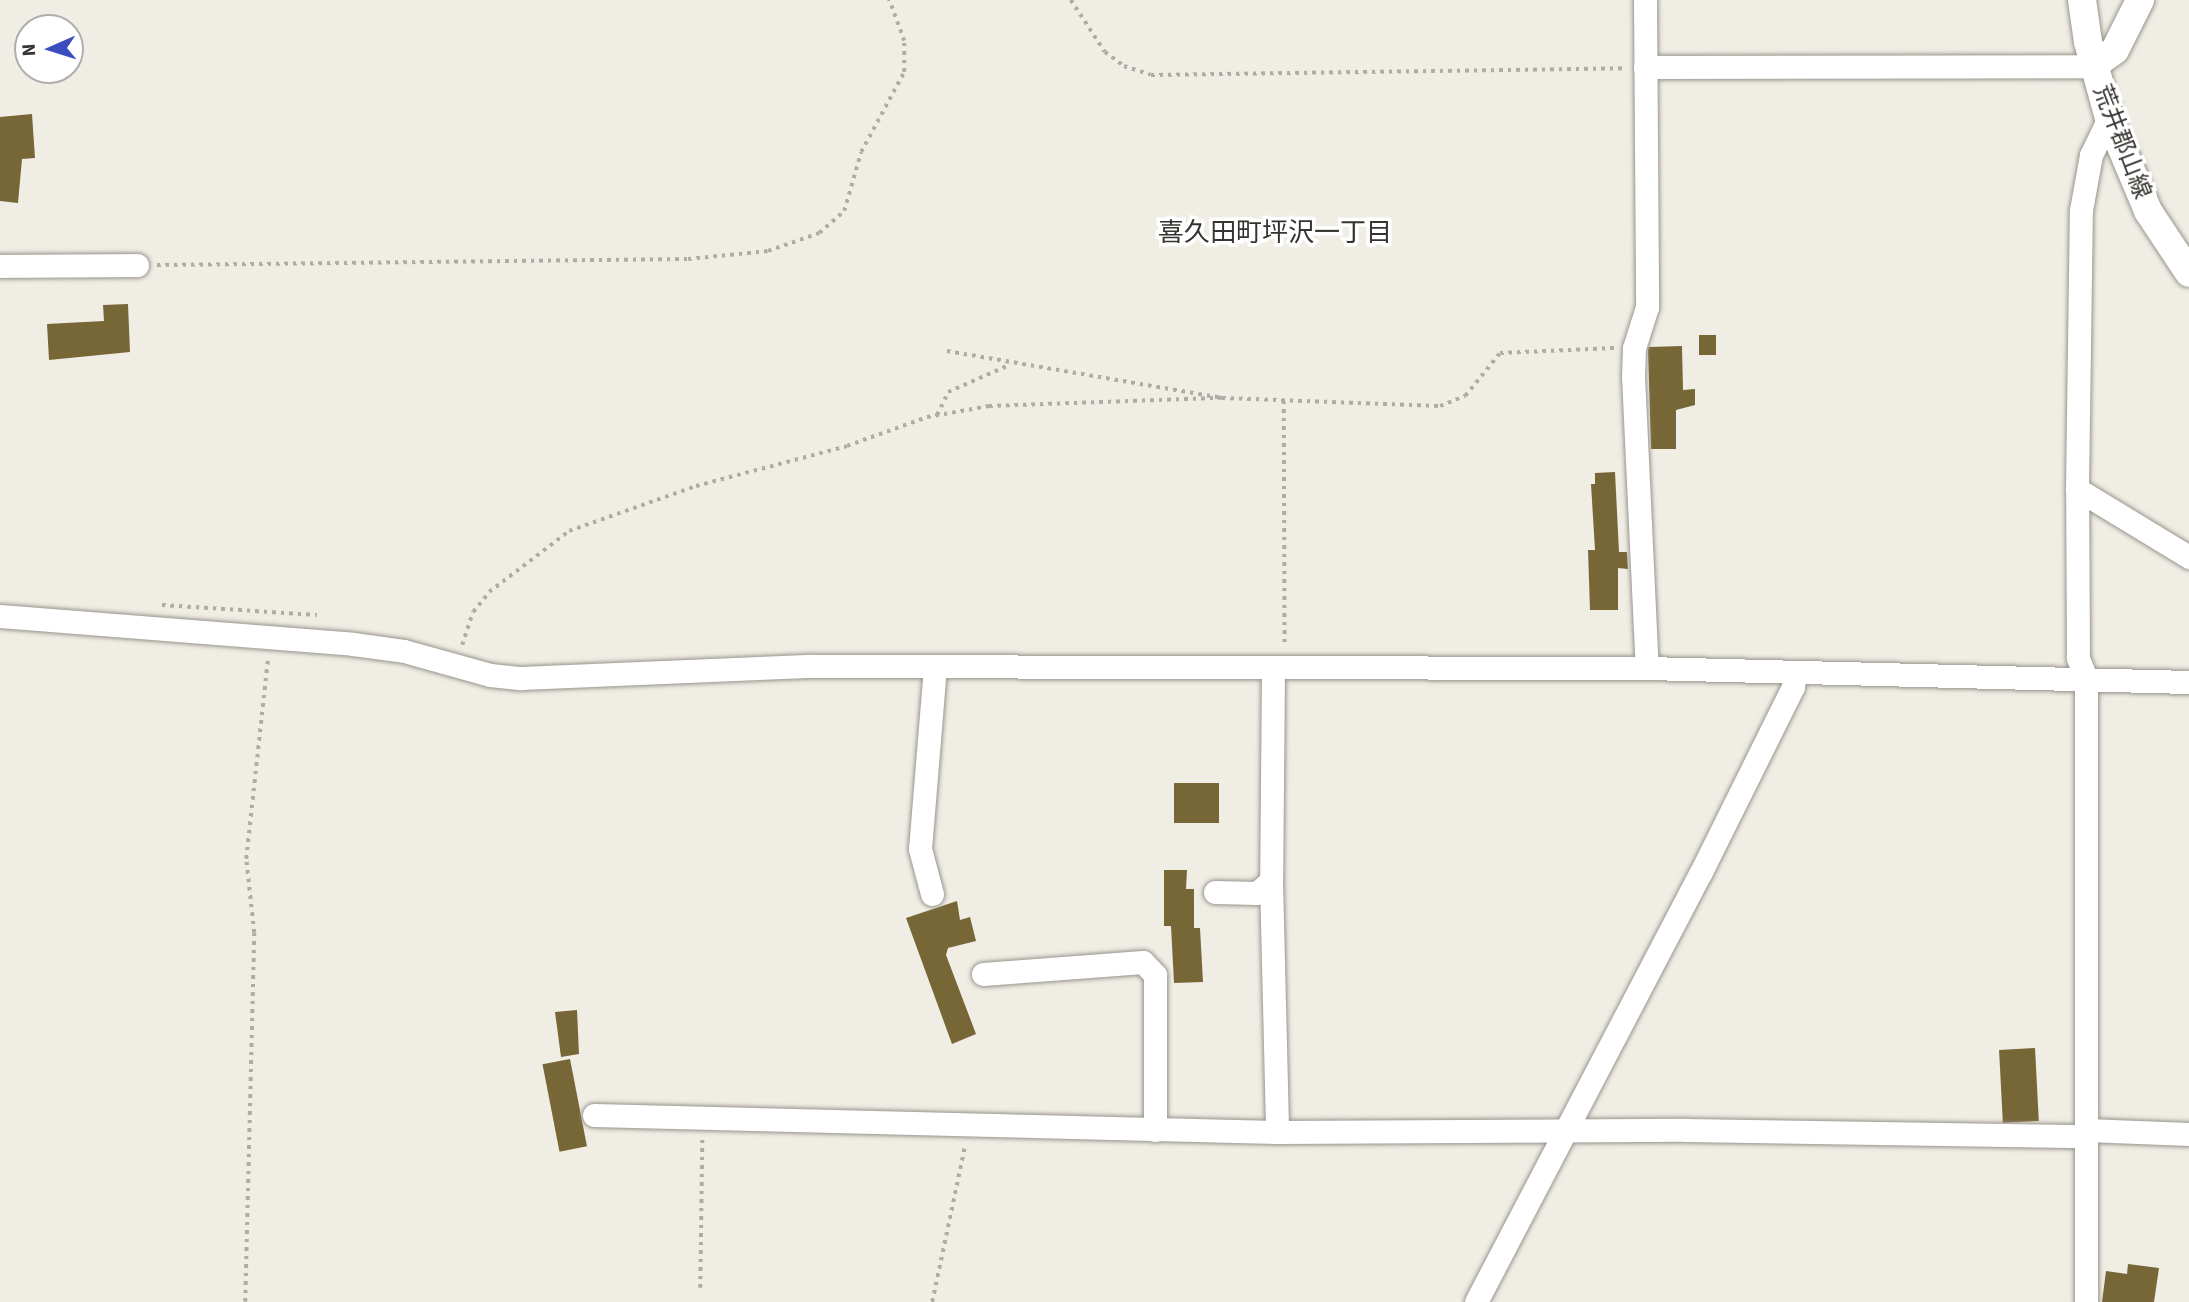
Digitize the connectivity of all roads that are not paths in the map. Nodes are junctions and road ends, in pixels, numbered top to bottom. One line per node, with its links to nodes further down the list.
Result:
1 (1644, 0): 5 (street)
2 (2082, 0): 4 (main road, 荒井郡山線)
3 (2140, 0): 4 (main road)
4 (2093, 66): 5 (street); 6 (main road, 荒井郡山線)
5 (1645, 67): 14 (street)
6 (2109, 118): 9 (main road, 荒井郡山線); 10 (street)
7 (137, 265): 8 (street)
8 (0, 266)
9 (2189, 273)
10 (2077, 489): 11 (street); 17 (street)
11 (2189, 557)
12 (0, 616): 13 (street)
13 (934, 667): 15 (street); 21 (street)
14 (1647, 668): 15 (street); 16 (street)
15 (1279, 669): 19 (street)
16 (1795, 671): 17 (street); 26 (street)
17 (2086, 678): 18 (street); 27 (street)
18 (2189, 682)
19 (1271, 881): 20 (street); 25 (street)
20 (1215, 891)
21 (932, 894)
22 (983, 974): 24 (street)
23 (594, 1115): 24 (street)
24 (1155, 1129): 25 (street)
25 (1277, 1132): 26 (street)
26 (1566, 1132): 27 (street); 29 (street)
27 (2086, 1133): 28 (street); 30 (street)
28 (2189, 1134)
29 (1476, 1302)
30 (2086, 1302)

